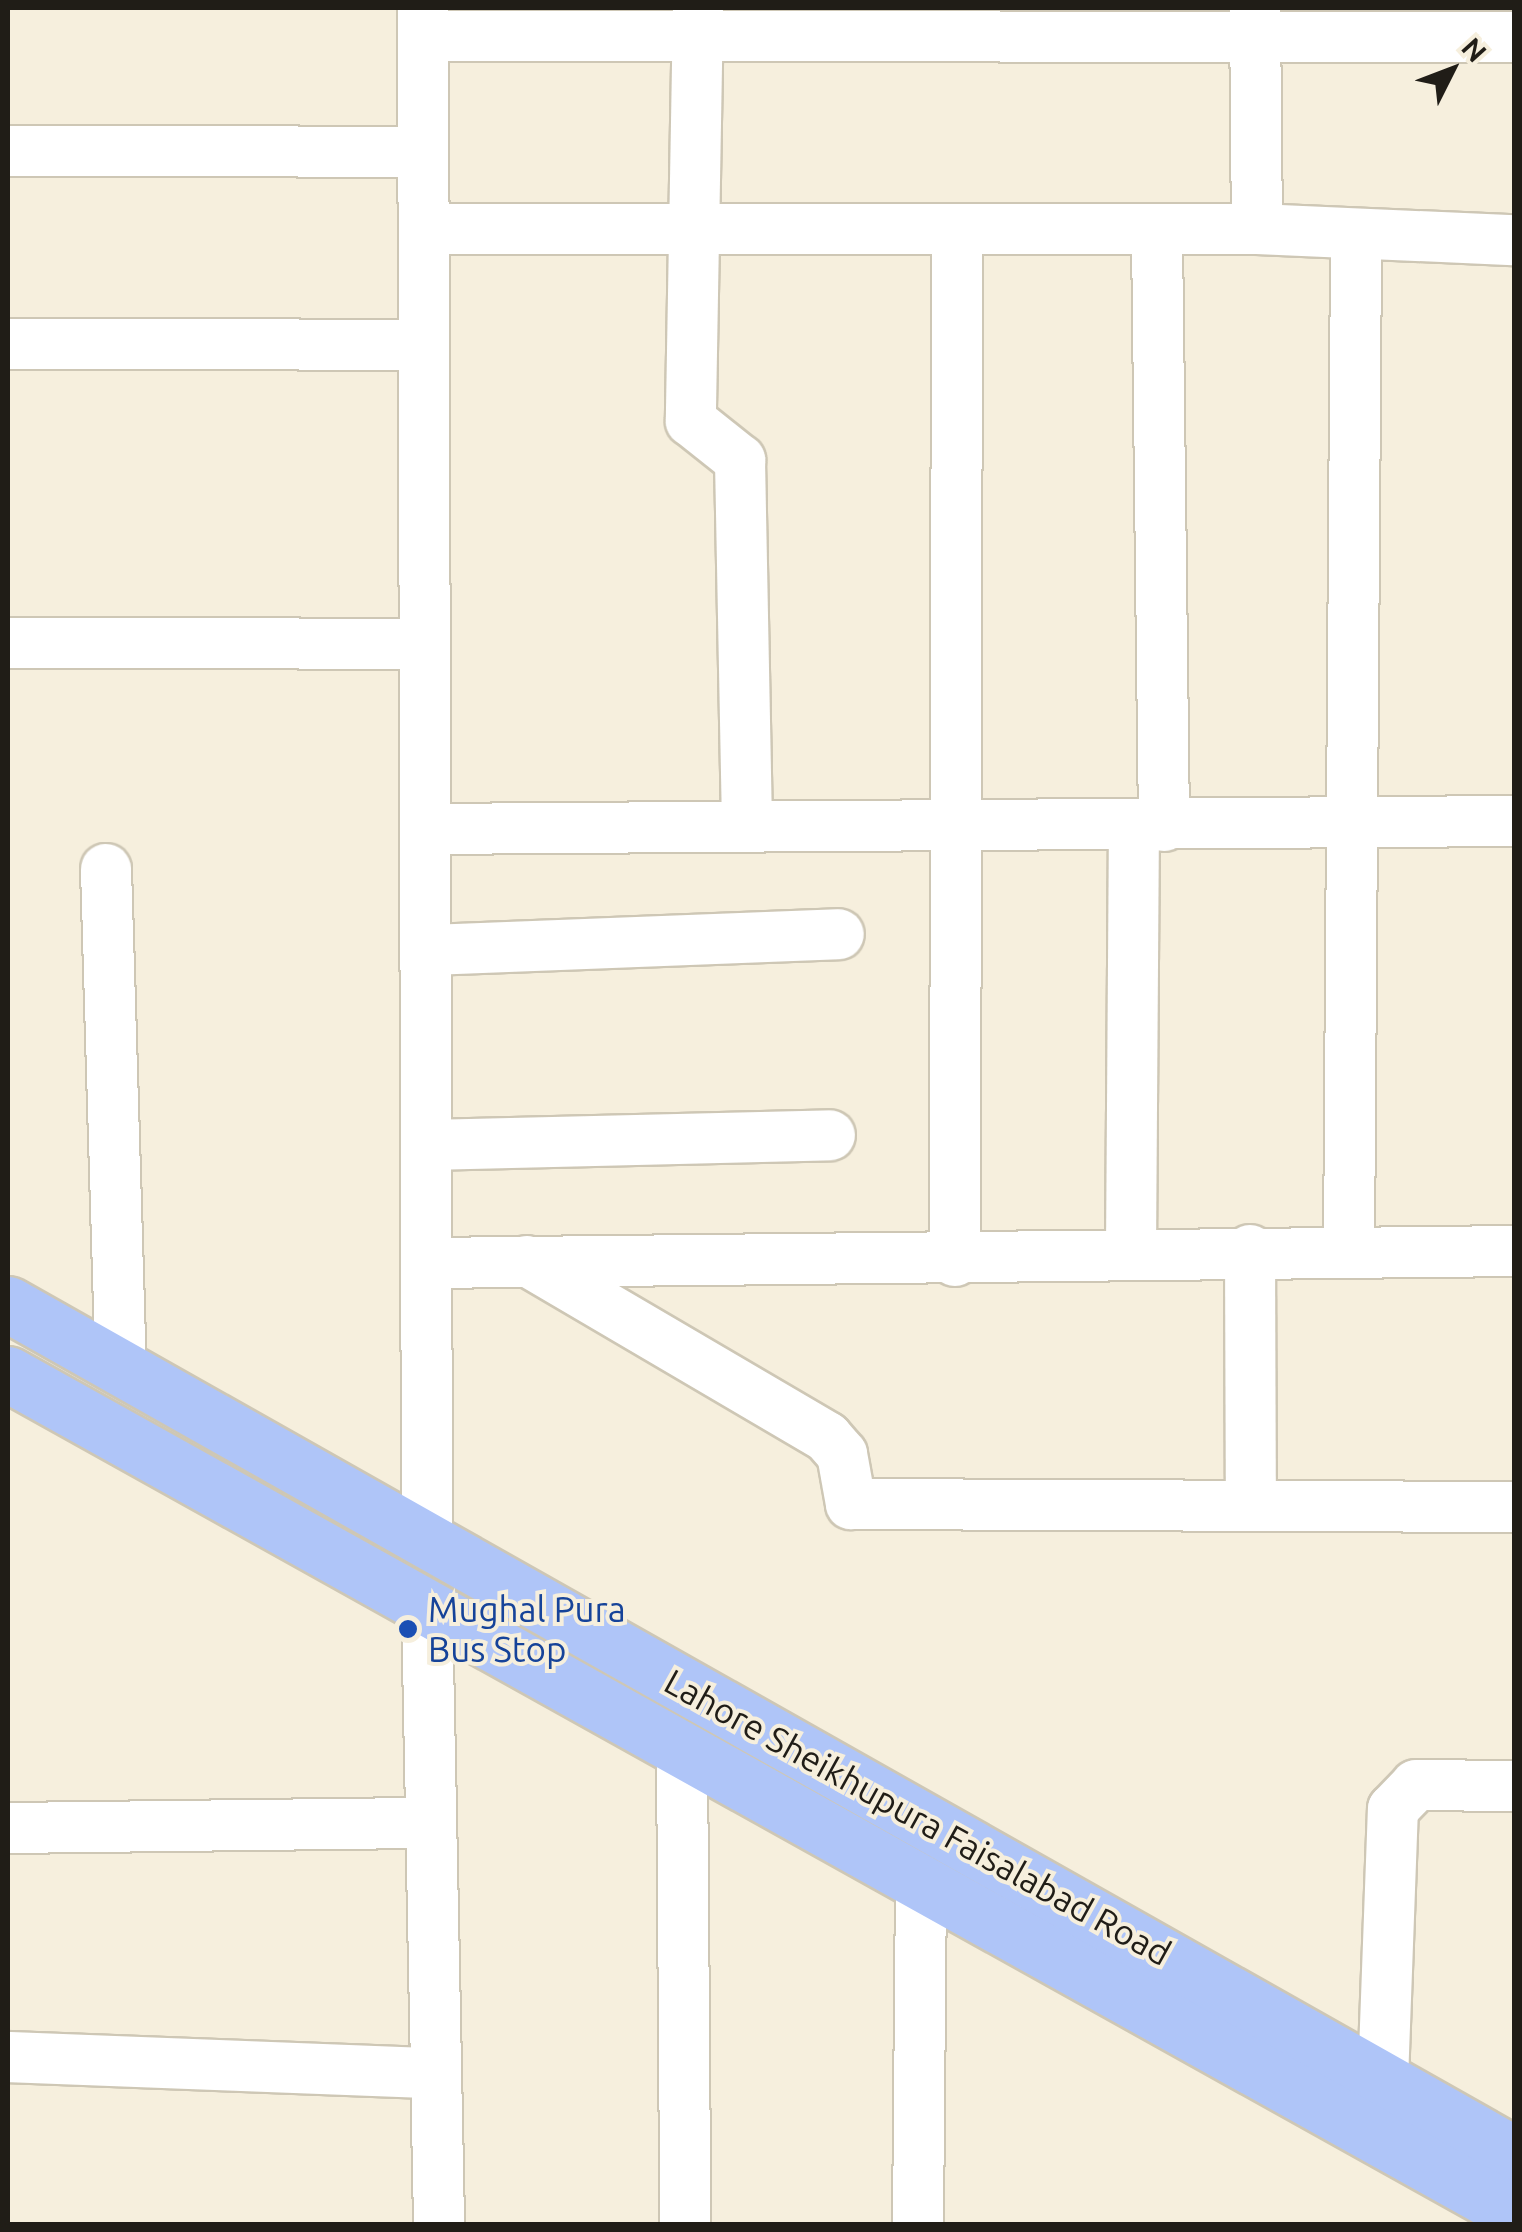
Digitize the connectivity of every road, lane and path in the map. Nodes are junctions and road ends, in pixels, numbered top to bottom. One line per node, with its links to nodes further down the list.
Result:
1 (423, 22): 2 (street); 8 (street)
2 (698, 22): 3 (street); 9 (street)
3 (1056, 22): 4 (street)
4 (1255, 22): 5 (street); 12 (street)
5 (1392, 22): 6 (street)
6 (1514, 37)
7 (8, 151): 8 (street)
8 (423, 152): 11 (street)
9 (694, 228): 10 (street); 11 (street); 22 (street)
10 (958, 228): 13 (street); 23 (street)
11 (424, 229): 17 (street)
12 (1257, 229): 13 (street); 14 (street)
13 (1157, 235): 24 (street)
14 (1356, 237): 15 (street); 21 (street)
15 (1514, 240)
16 (8, 344): 17 (street)
17 (424, 345): 19 (street)
18 (8, 643): 19 (street)
19 (425, 644): 25 (street)
20 (1514, 821): 21 (street)
21 (1355, 823): 24 (street); 33 (street)
22 (747, 824): 23 (street); 25 (street)
23 (955, 824): 24 (street); 36 (street)
24 (1149, 826): 31 (street)
25 (425, 830): 28 (street)
26 (106, 869): 39 (street)
27 (839, 934): 28 (street)
28 (429, 950): 30 (street)
29 (830, 1135): 30 (street)
30 (432, 1145): 37 (street)
31 (1131, 1250): 32 (street); 36 (street)
32 (1250, 1250): 33 (street); 41 (street)
33 (1348, 1250): 34 (street)
34 (1514, 1251)
35 (526, 1262): 36 (street); 37 (street); 41 (street)
36 (954, 1262)
37 (426, 1264): 43 (street)
38 (8, 1304): 39 (highway, Lahore Sheikhupura Faisalabad Road)
39 (121, 1367): 43 (highway, Lahore Sheikhupura Faisalabad Road)
40 (8, 1374): 44 (highway, Lahore Sheikhupura Faisalabad Road)
41 (1251, 1506): 42 (street)
42 (1514, 1507)
43 (427, 1539): 52 (highway, Lahore Sheikhupura Faisalabad Road)
44 (427, 1608): 45 (highway, Lahore Sheikhupura Faisalabad Road); 47 (street)
45 (682, 1750): 49 (highway, Lahore Sheikhupura Faisalabad Road); 56 (street)
46 (1514, 1786): 52 (street)
47 (431, 1823): 48 (street); 51 (street)
48 (8, 1828)
49 (921, 1884): 54 (highway, Lahore Sheikhupura Faisalabad Road); 57 (street)
50 (8, 2057): 51 (street)
51 (434, 2073): 55 (street)
52 (1383, 2080): 53 (highway, Lahore Sheikhupura Faisalabad Road)
53 (1514, 2154)
54 (1514, 2213)
55 (439, 2224)
56 (686, 2224)
57 (918, 2224)

